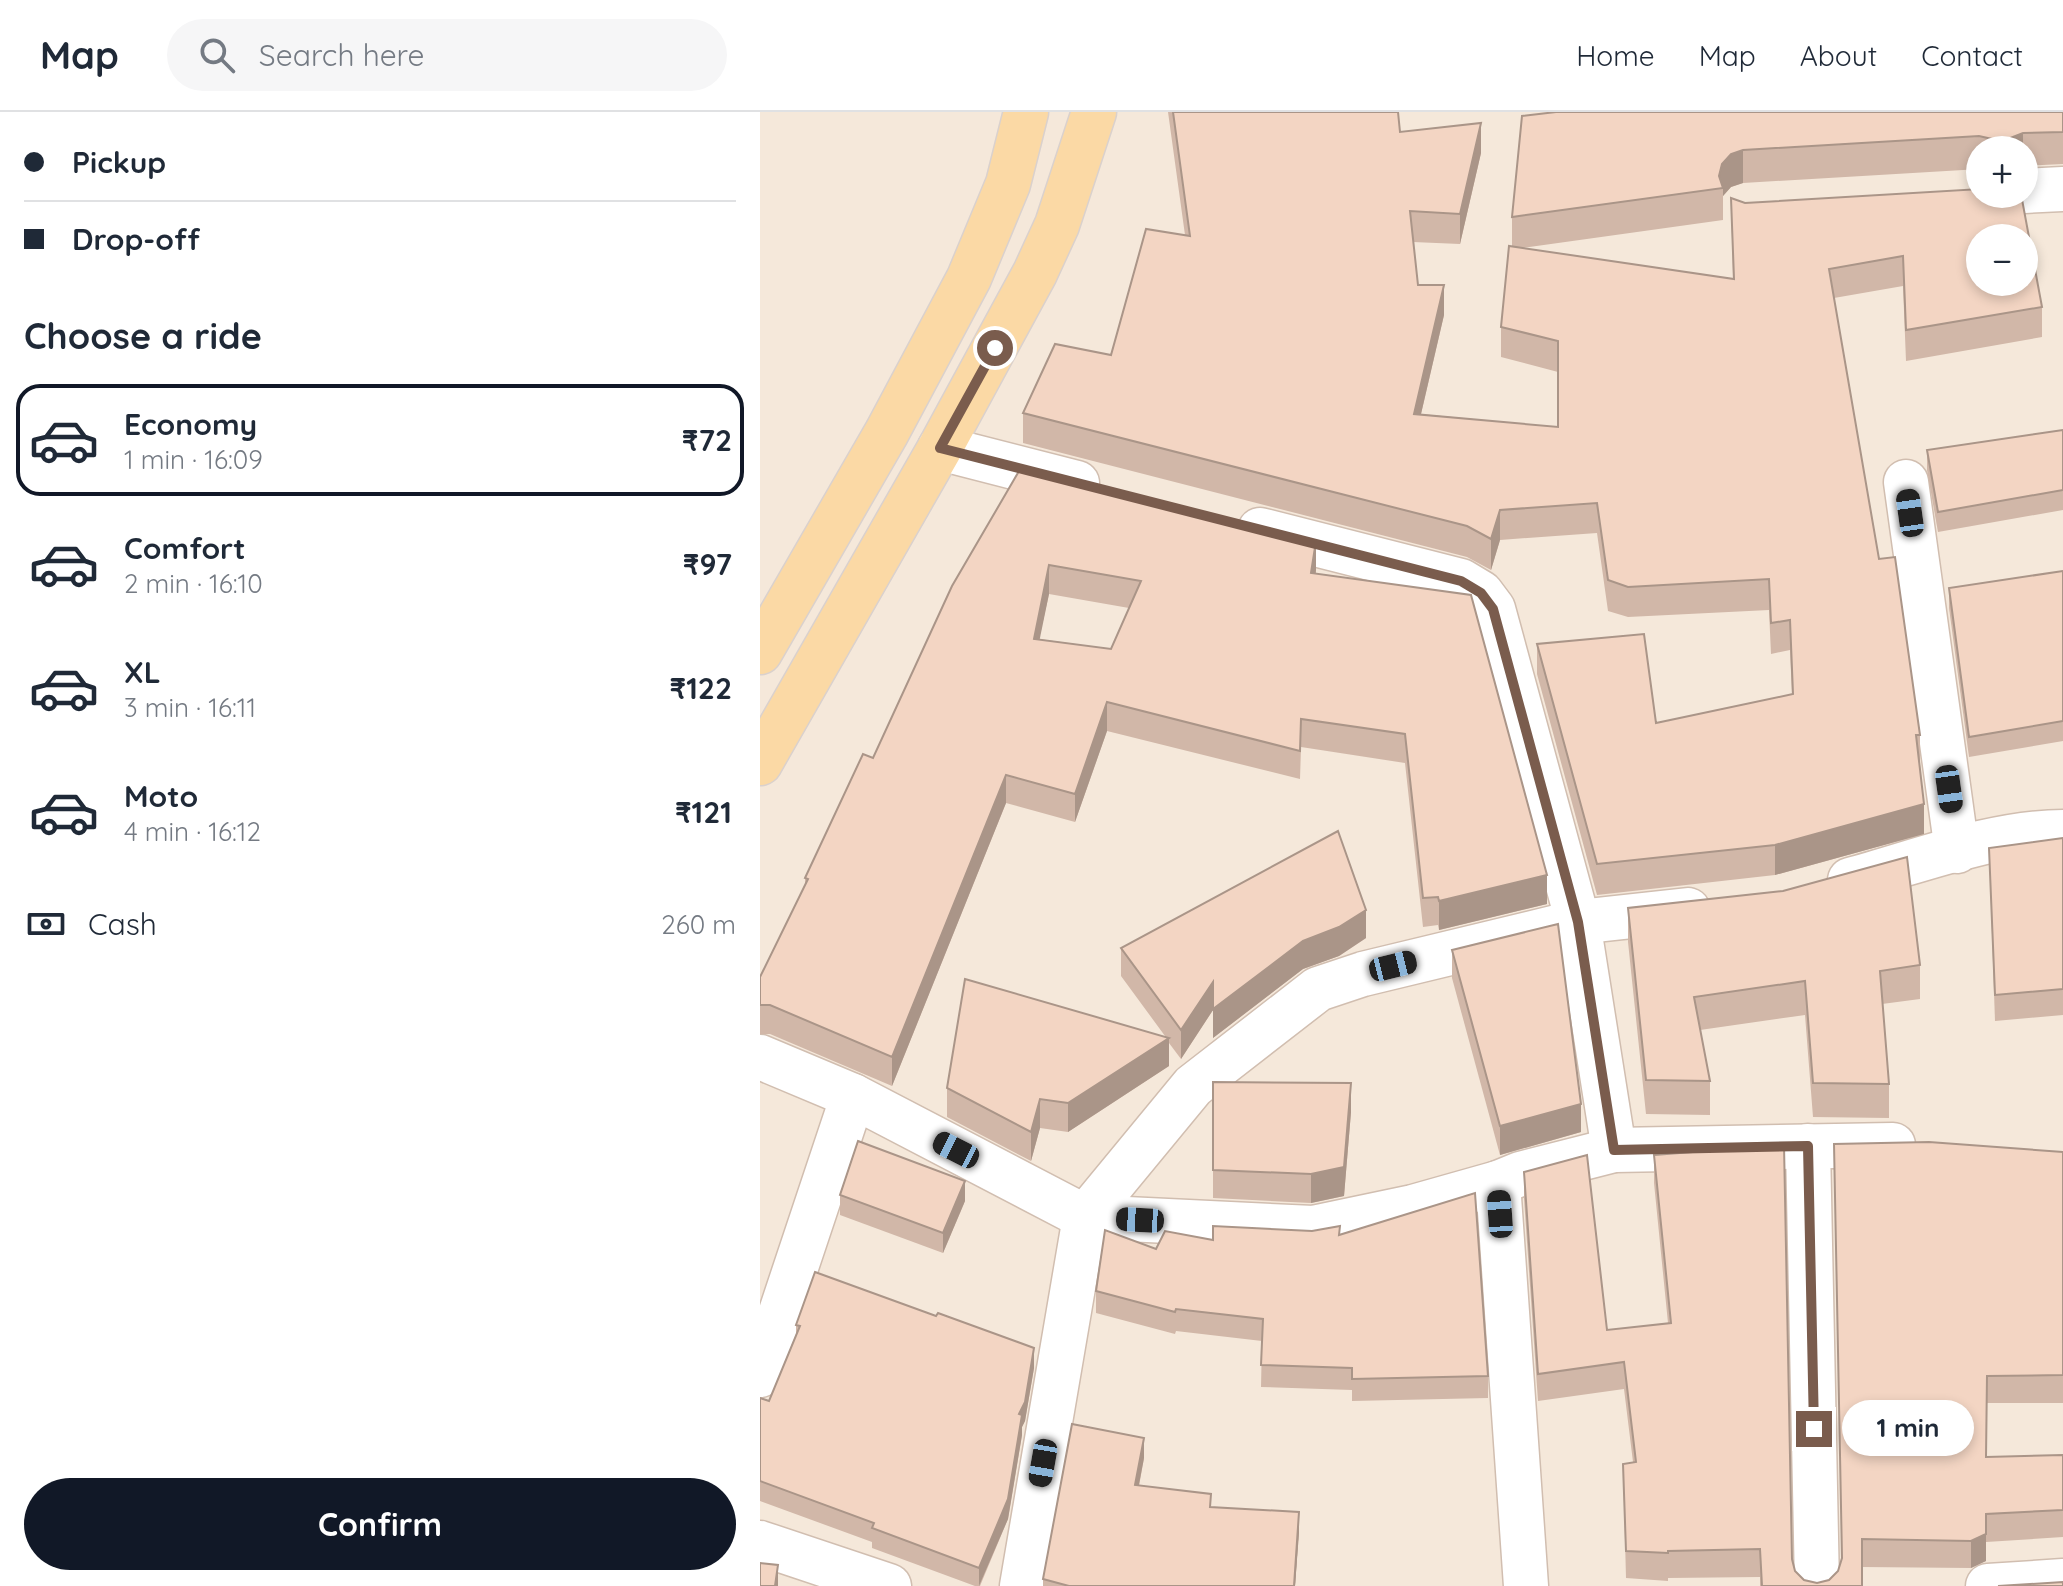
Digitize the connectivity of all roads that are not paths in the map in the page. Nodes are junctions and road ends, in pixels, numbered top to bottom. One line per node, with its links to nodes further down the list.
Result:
1 (1026, 112): 9 (main road)
2 (1100, 113): 5 (main road)
3 (2063, 189): 4 (street)
4 (2038, 190)
5 (940, 448): 7 (street); 10 (main road)
6 (1906, 482): 12 (street)
7 (1109, 491)
8 (1216, 518): 15 (street)
9 (760, 652)
10 (760, 763)
11 (2063, 832): 12 (street)
12 (1957, 851): 13 (street)
13 (1810, 892)
14 (1733, 905): 15 (street)
15 (1578, 922): 20 (street); 22 (street)
16 (760, 1057): 17 (street)
17 (853, 1096): 22 (street); 23 (street)
18 (1930, 1145): 19 (street)
19 (1808, 1146): 20 (street); 29 (street)
20 (1614, 1150): 21 (street)
21 (1498, 1183): 22 (street); 28 (street)
22 (1085, 1217): 27 (street)
23 (760, 1375)
24 (760, 1543): 26 (street)
25 (2063, 1581): 30 (street)
26 (889, 1586)
27 (1022, 1586)
28 (1526, 1586)
29 (1817, 1586)
30 (1988, 1586)

